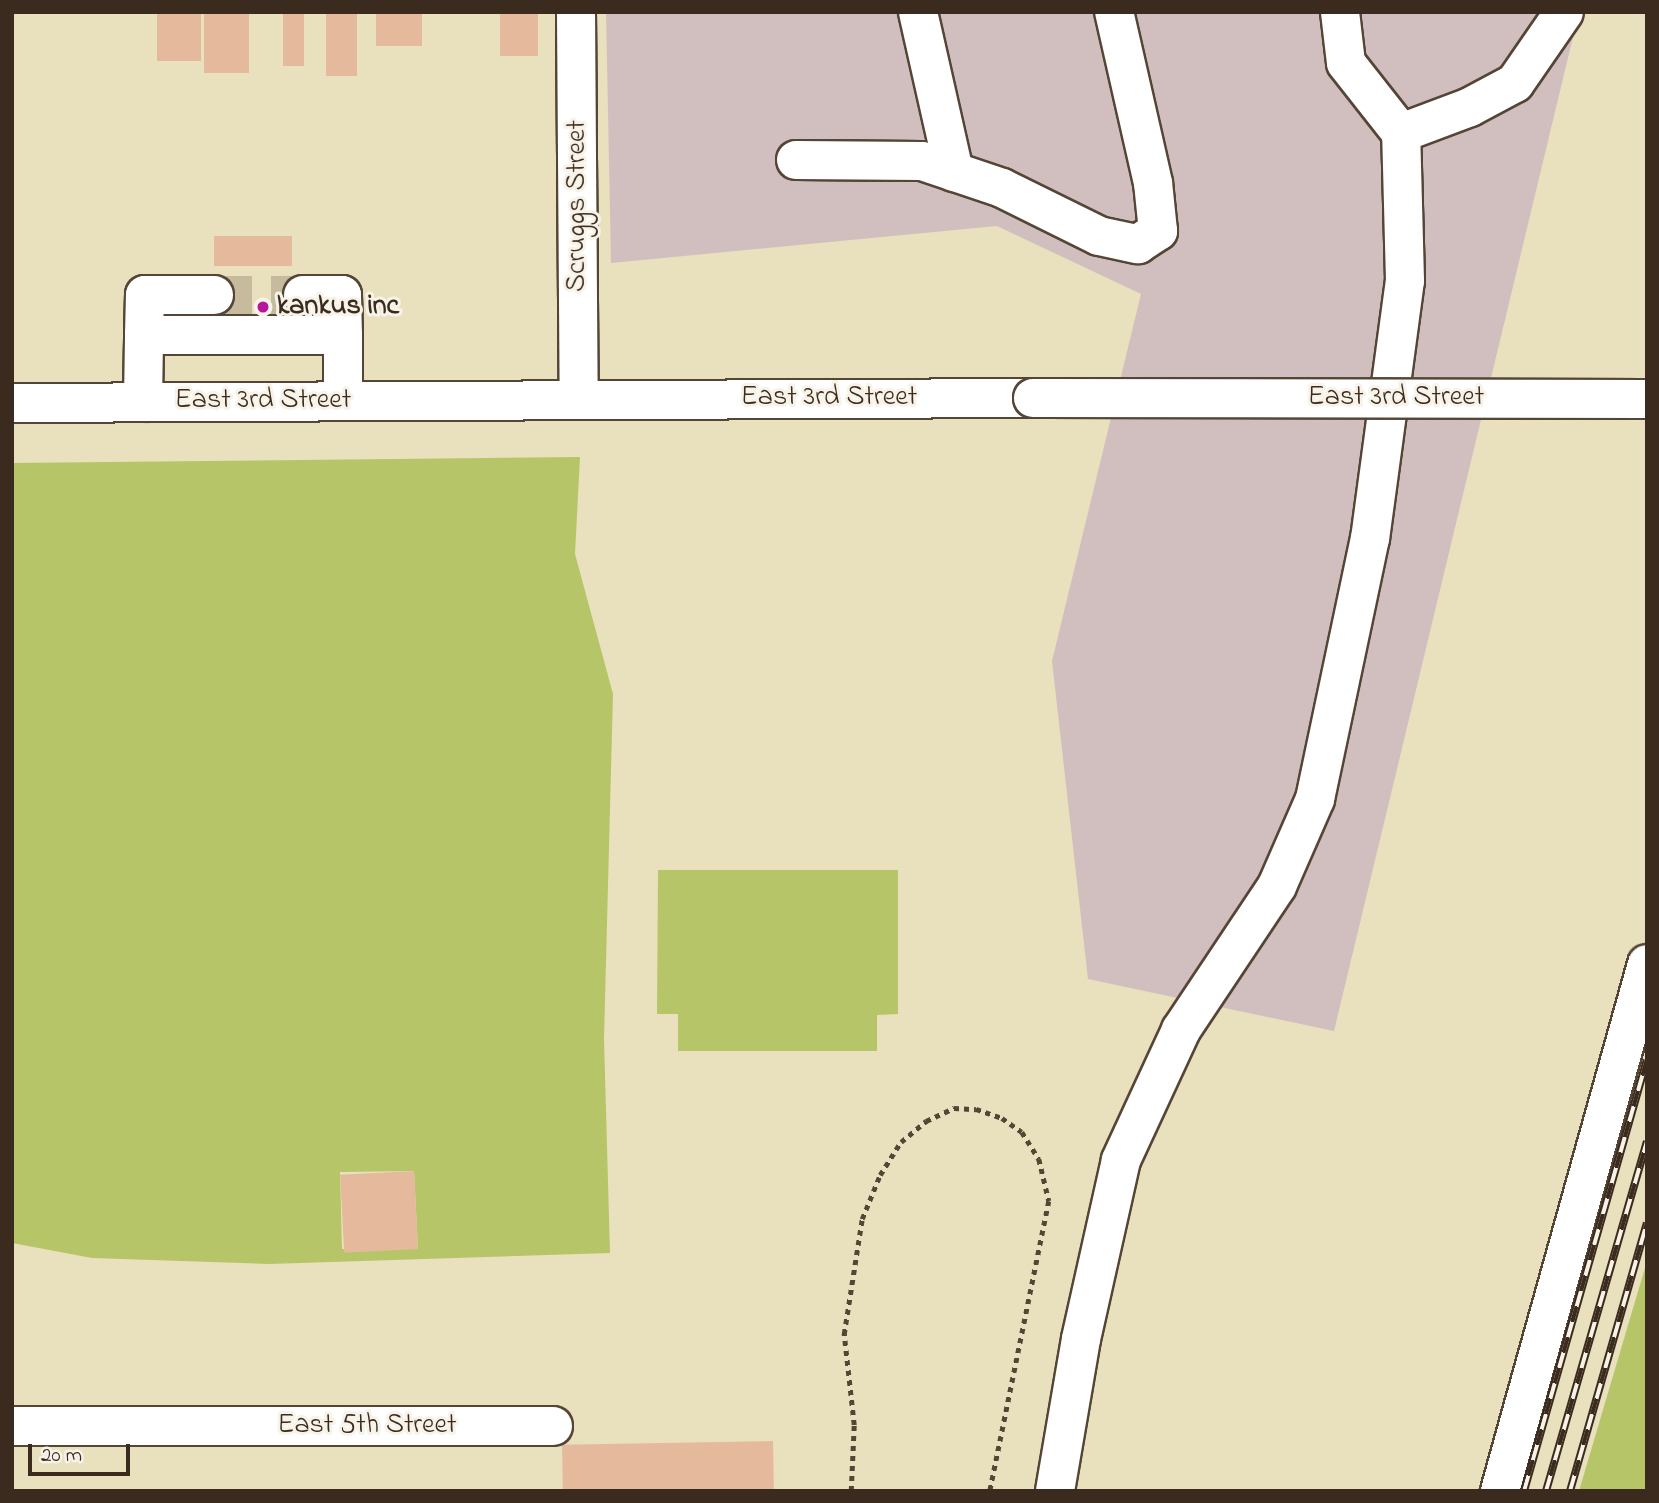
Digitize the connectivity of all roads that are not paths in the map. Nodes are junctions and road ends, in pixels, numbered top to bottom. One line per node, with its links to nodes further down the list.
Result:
1 (576, 12): 13 (main road, Scruggs Street)
2 (918, 12): 8 (main road)
3 (1114, 12): 8 (main road)
4 (1340, 12): 6 (main road)
5 (1564, 12): 6 (main road)
6 (1401, 133): 21 (main road)
7 (796, 160): 8 (main road)
8 (954, 172)
9 (214, 295): 11 (main road)
10 (303, 295): 12 (main road)
11 (144, 335): 12 (main road); 16 (main road)
12 (343, 335): 15 (main road)
13 (579, 399): 14 (main road, East 3rd Street, bridge); 15 (main road, East 3rd Street)
14 (1647, 399)
15 (342, 401): 16 (main road, East 3rd Street)
16 (143, 402): 17 (main road, East 3rd Street)
17 (12, 403)
18 (1647, 964): 22 (main road)
19 (12, 1426): 20 (main road, East 5th Street)
20 (553, 1426)
21 (1055, 1491)
22 (1500, 1491)

